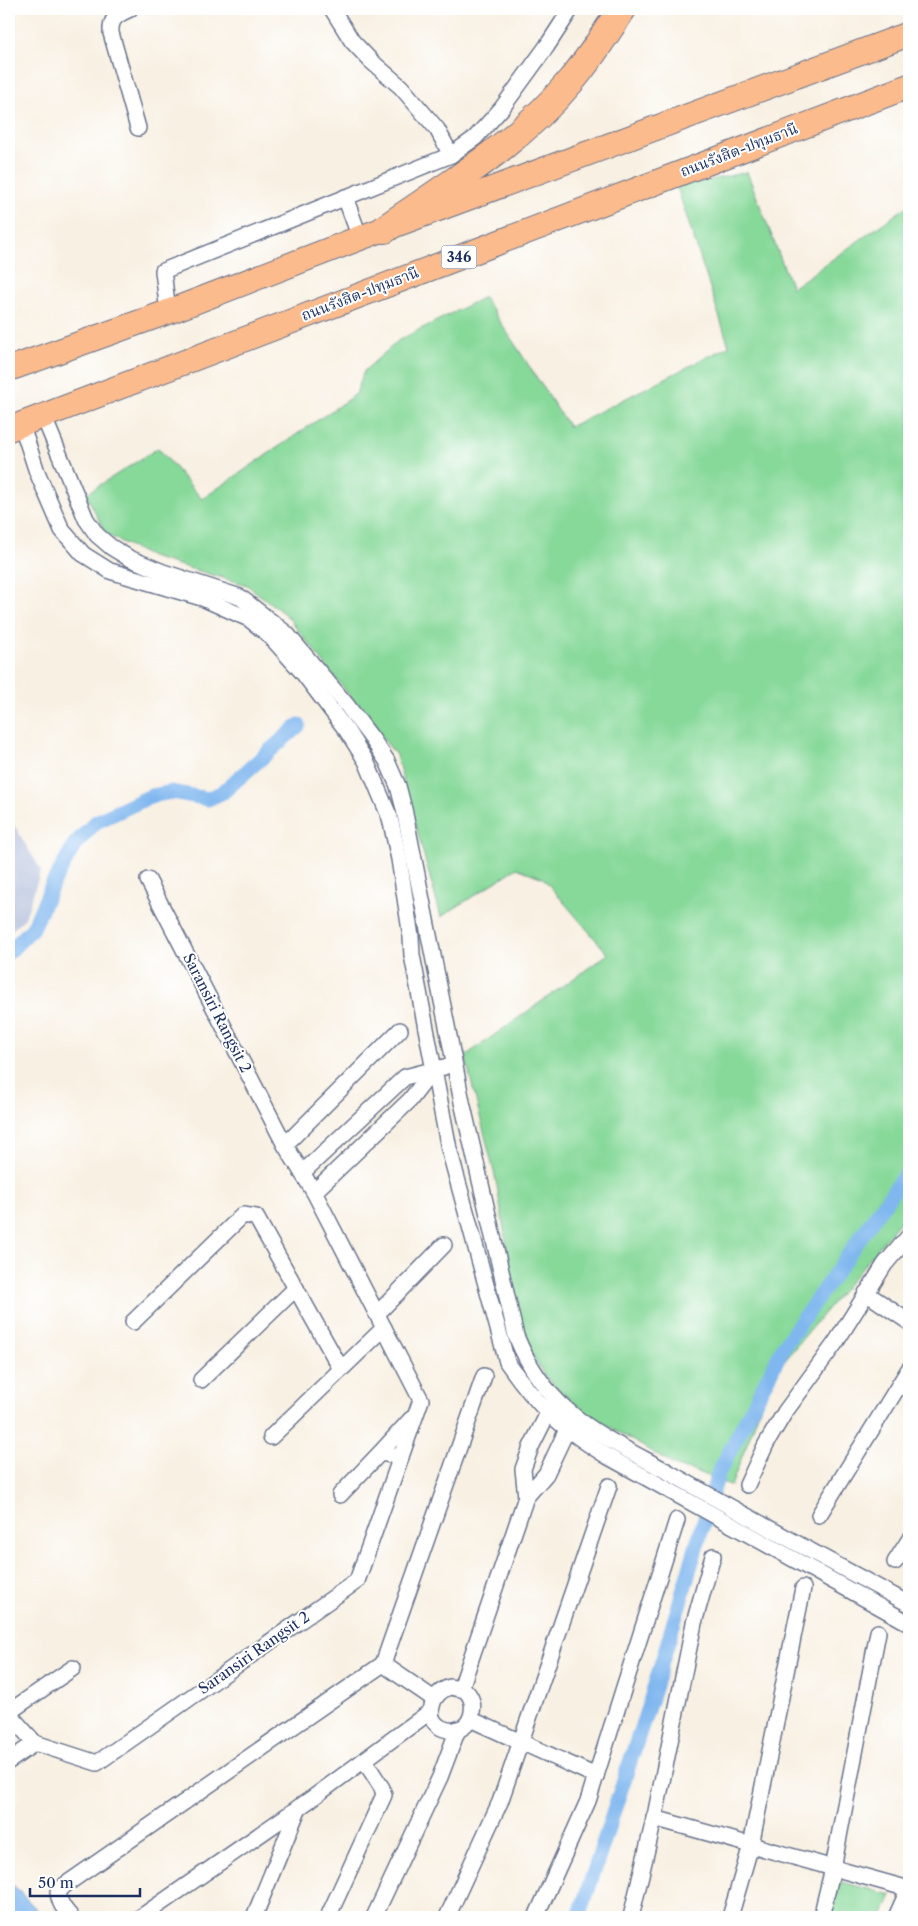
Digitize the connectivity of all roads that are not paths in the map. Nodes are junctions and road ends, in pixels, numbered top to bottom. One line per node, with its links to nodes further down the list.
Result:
1 (130, 9): 7 (street)
2 (332, 9): 8 (street)
3 (571, 9): 8 (street)
4 (622, 9): 10 (highway)
5 (909, 34): 10 (main road)
6 (909, 86): 14 (main road, ถนนรังสิต-ปทุมธานี / 346)
7 (138, 128)
8 (451, 156): 9 (street)
9 (345, 197): 11 (street); 12 (street)
10 (385, 229): 11 (main road)
11 (360, 238): 12 (main road)
12 (168, 312): 13 (main road)
13 (9, 369)
14 (47, 423): 15 (main road, ถนนรังสิต-ปทุมธานี / 346); 16 (street)
15 (19, 431): 17 (street)
16 (148, 566): 17 (street); 19 (street)
17 (142, 582): 20 (street)
18 (148, 880): 24 (street, Saransiri Rangsit 2)
19 (432, 944): 20 (street); 22 (street)
20 (412, 955): 23 (street)
21 (400, 1030): 24 (street)
22 (455, 1064): 23 (street); 26 (street)
23 (434, 1069): 25 (street); 27 (street); 28 (street)
24 (285, 1145): 25 (street, Saransiri Rangsit 2)
25 (302, 1173): 27 (street, Saransiri Rangsit 2)
26 (481, 1186): 28 (street); 40 (street)
27 (314, 1192): 33 (street, Saransiri Rangsit 2)
28 (461, 1192): 41 (street)
29 (909, 1236): 32 (street)
30 (444, 1245): 33 (street)
31 (296, 1288): 34 (street); 36 (street); 39 (street)
32 (866, 1293): 35 (street); 48 (street)
33 (380, 1321): 36 (street); 42 (street, Saransiri Rangsit 2)
34 (133, 1322)
35 (909, 1322)
36 (341, 1369): 45 (street)
37 (909, 1369): 53 (street)
38 (484, 1376): 62 (street)
39 (201, 1380)
40 (556, 1398): 41 (street); 43 (street)
41 (547, 1413): 44 (street); 51 (street)
42 (416, 1415): 46 (street); 47 (street, Saransiri Rangsit 2)
43 (574, 1415): 44 (street); 52 (street)
44 (567, 1430): 51 (street); 52 (street)
45 (271, 1437)
46 (380, 1453): 47 (street); 50 (street)
47 (401, 1457): 69 (street, Saransiri Rangsit 2)
48 (747, 1485)
49 (609, 1486): 70 (street)
50 (340, 1495)
51 (526, 1497): 64 (street)
52 (726, 1514): 59 (street); 60 (street)
53 (819, 1515)
54 (677, 1520): 73 (street)
55 (909, 1540): 57 (street)
56 (712, 1556): 75 (street)
57 (895, 1562)
58 (803, 1588): 76 (street)
59 (909, 1604)
60 (909, 1623)
61 (878, 1632): 77 (street)
62 (383, 1664): 65 (street); 79 (street)
63 (73, 1668): 66 (street, Saransiri Rangsit 2)
64 (462, 1688): 65 (street); 67 (street)
65 (433, 1705): 68 (street); 71 (street)
66 (9, 1713): 69 (street, Saransiri Rangsit 2)
67 (470, 1719): 68 (street); 70 (street)
68 (458, 1729): 83 (street)
69 (35, 1743): 72 (street)
70 (521, 1743): 73 (street); 84 (street)
71 (364, 1760): 74 (street); 82 (street)
72 (9, 1762)
73 (596, 1776): 85 (street)
74 (299, 1807): 80 (street); 81 (street)
75 (654, 1818): 76 (street); 86 (street)
76 (751, 1845): 77 (street); 87 (street)
77 (833, 1868): 78 (street); 88 (street)
78 (909, 1889): 89 (street)
79 (71, 1917)
80 (141, 1917)
81 (254, 1917)
82 (328, 1917)
83 (374, 1917)
84 (447, 1917)
85 (536, 1917)
86 (630, 1917)
87 (730, 1917)
88 (821, 1917)
89 (896, 1917)

